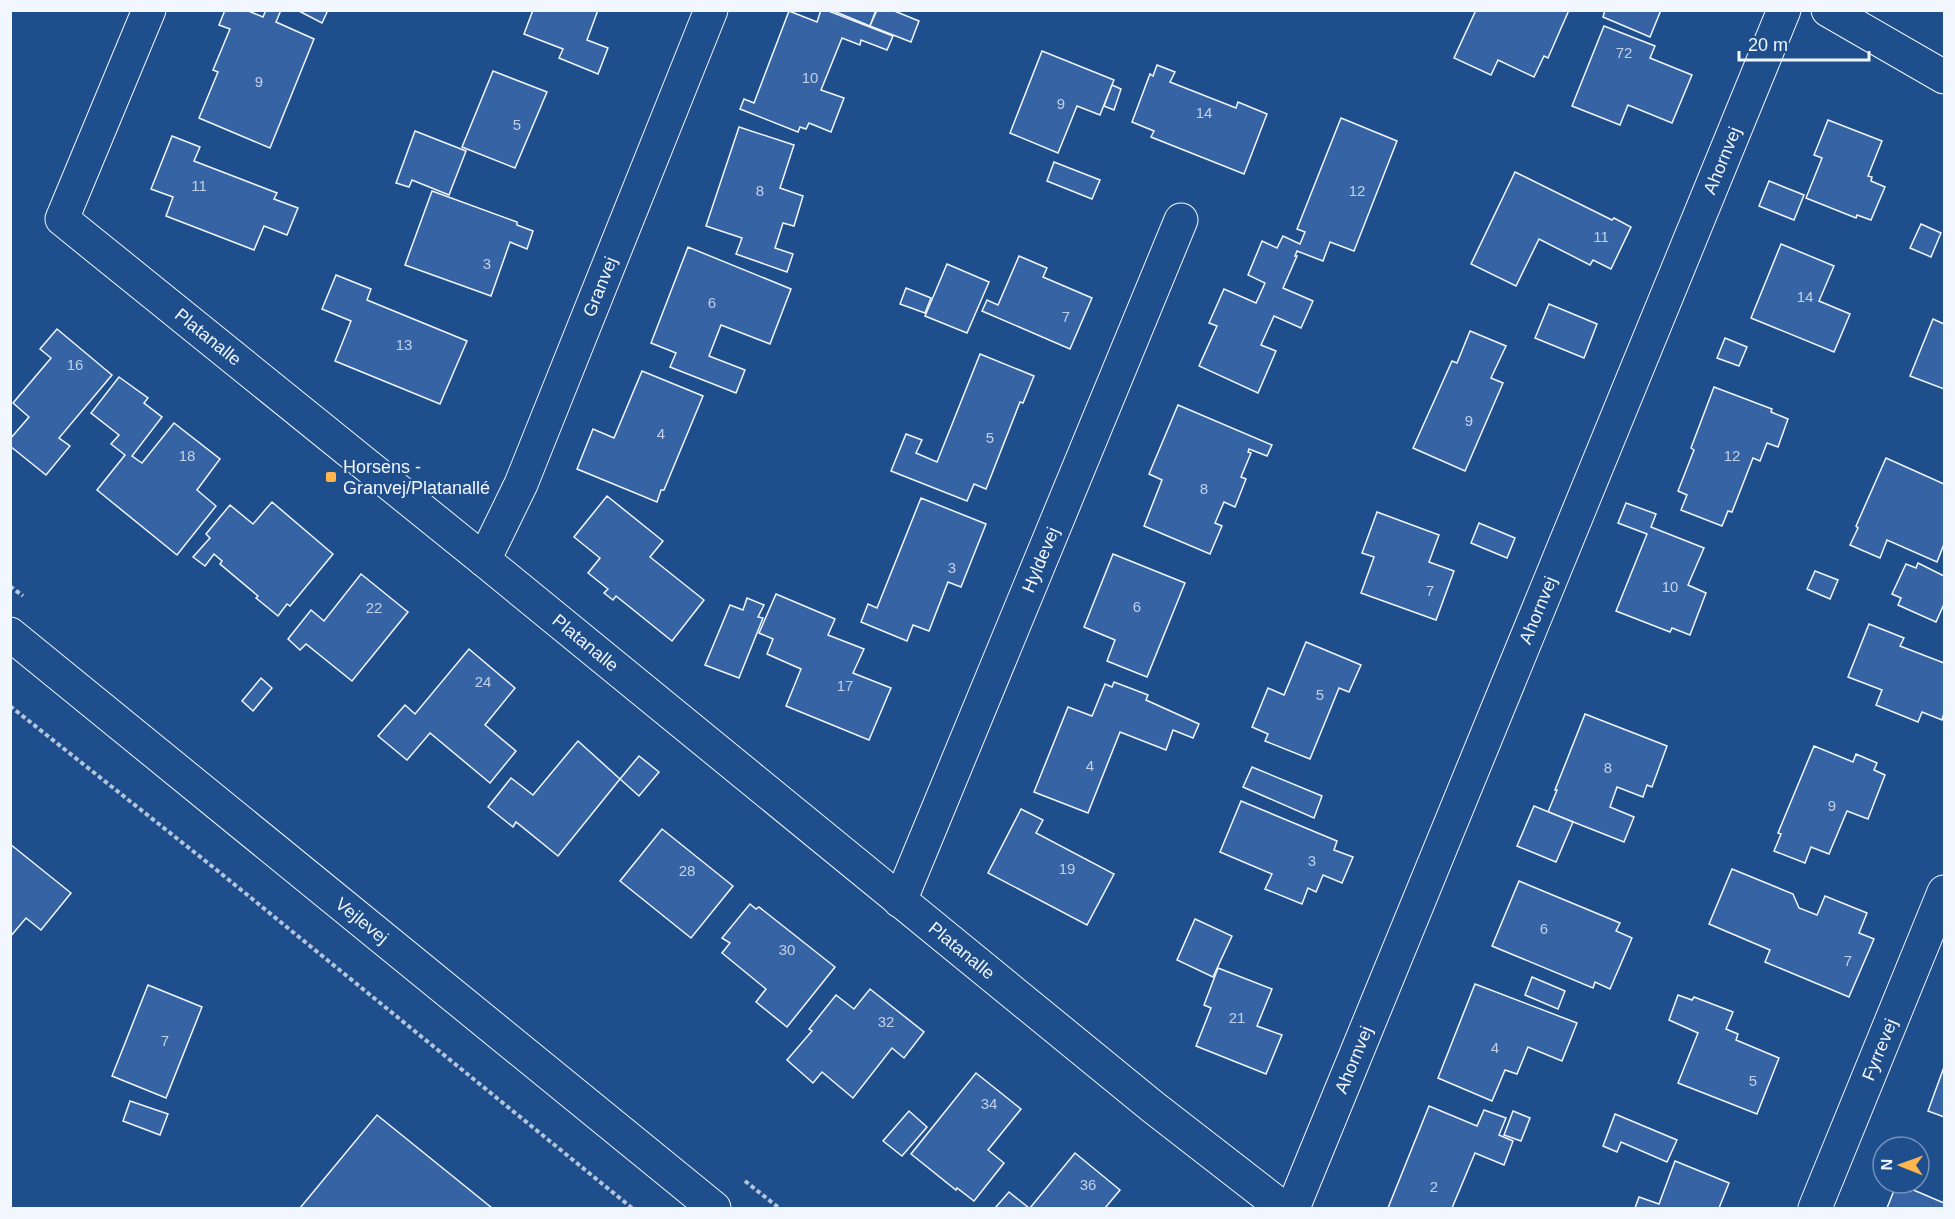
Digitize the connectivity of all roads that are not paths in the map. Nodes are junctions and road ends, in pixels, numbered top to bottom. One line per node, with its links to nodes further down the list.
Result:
1 (148, 10): 7 (street, Platanalle)
2 (711, 10): 7 (street, Granvej)
3 (1784, 10): 13 (street, Ahornvej)
4 (1828, 10): 5 (street)
5 (1944, 76)
6 (1181, 220): 10 (street, Hyldevej)
7 (484, 560): 10 (street, Platanalle)
8 (10, 634): 11 (street, Vejlevej)
9 (1944, 892): 14 (street, Fyrrevej)
10 (900, 901): 12 (street, Platanalle)
11 (714, 1209)
12 (1283, 1209)
13 (1293, 1209)
14 (1815, 1209)

